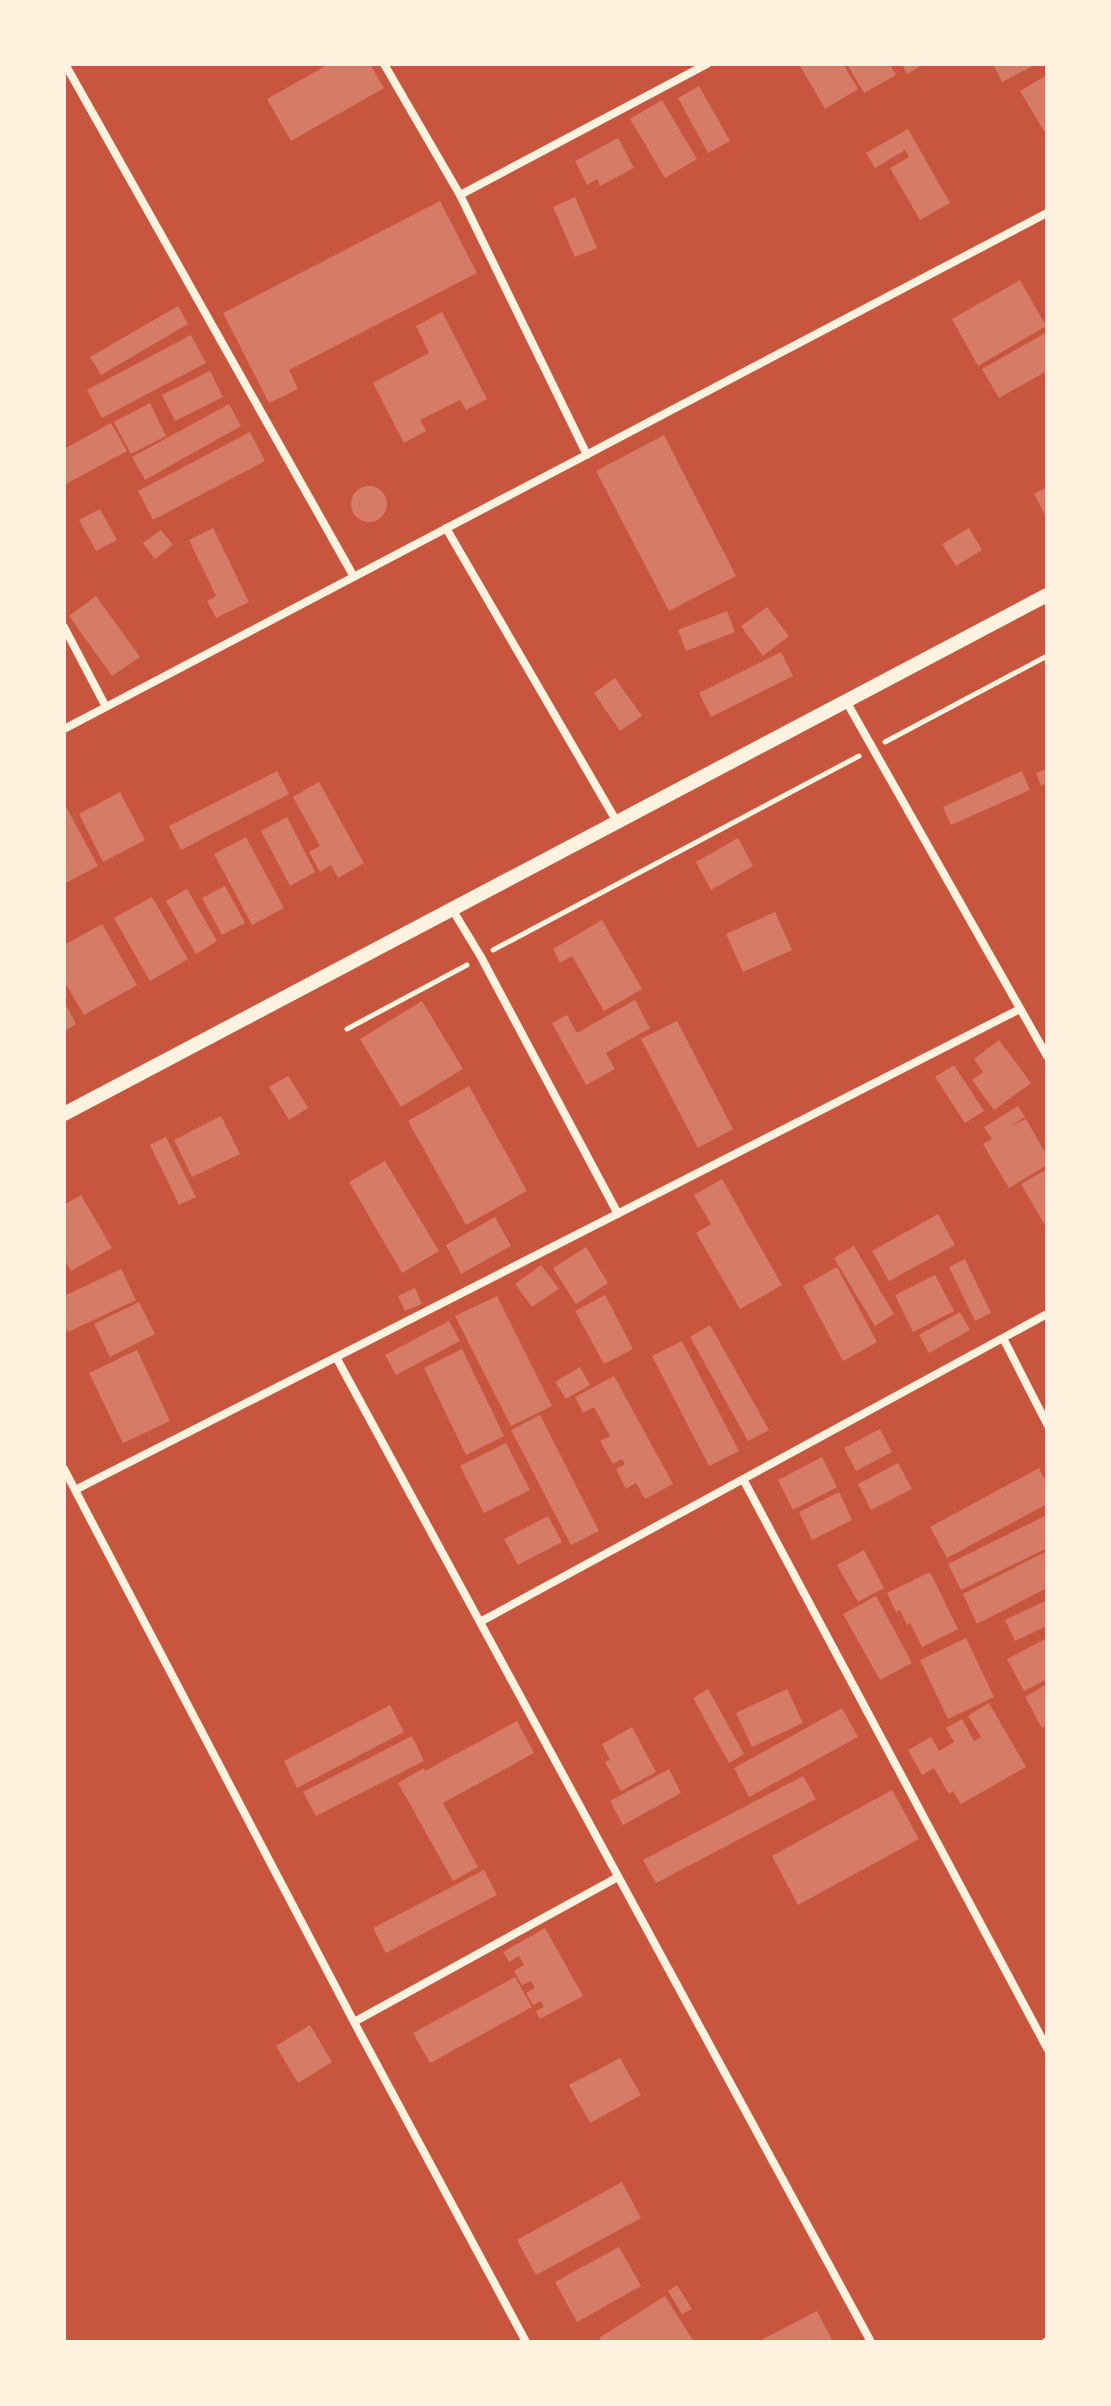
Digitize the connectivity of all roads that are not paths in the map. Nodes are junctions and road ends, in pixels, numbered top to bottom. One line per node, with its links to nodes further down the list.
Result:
1 (65, 64): 8 (street)
2 (384, 64): 4 (street)
3 (707, 64): 4 (street)
4 (460, 195): 6 (street)
5 (1047, 213): 6 (street)
6 (587, 455): 7 (street)
7 (446, 528): 8 (street); 14 (street)
8 (354, 577): 12 (street)
9 (1047, 595): 11 (street)
10 (64, 627): 12 (street)
11 (846, 701): 14 (street); 16 (street)
12 (106, 707): 13 (street)
13 (64, 729)
14 (617, 822): 15 (street)
15 (452, 909): 18 (street); 19 (street)
16 (1020, 1009): 17 (street); 19 (street)
17 (1047, 1056)
18 (64, 1114)
19 (618, 1214): 22 (street)
20 (1047, 1314): 21 (street)
21 (1003, 1338): 23 (street); 25 (street)
22 (336, 1357): 26 (street); 27 (street)
23 (1047, 1424)
24 (64, 1469): 26 (street)
25 (743, 1479): 27 (street); 30 (street)
26 (75, 1490): 29 (street)
27 (480, 1622): 28 (street)
28 (618, 1877): 29 (street); 32 (street)
29 (354, 2022): 31 (street)
30 (1047, 2048)
31 (526, 2342)
32 (871, 2342)

